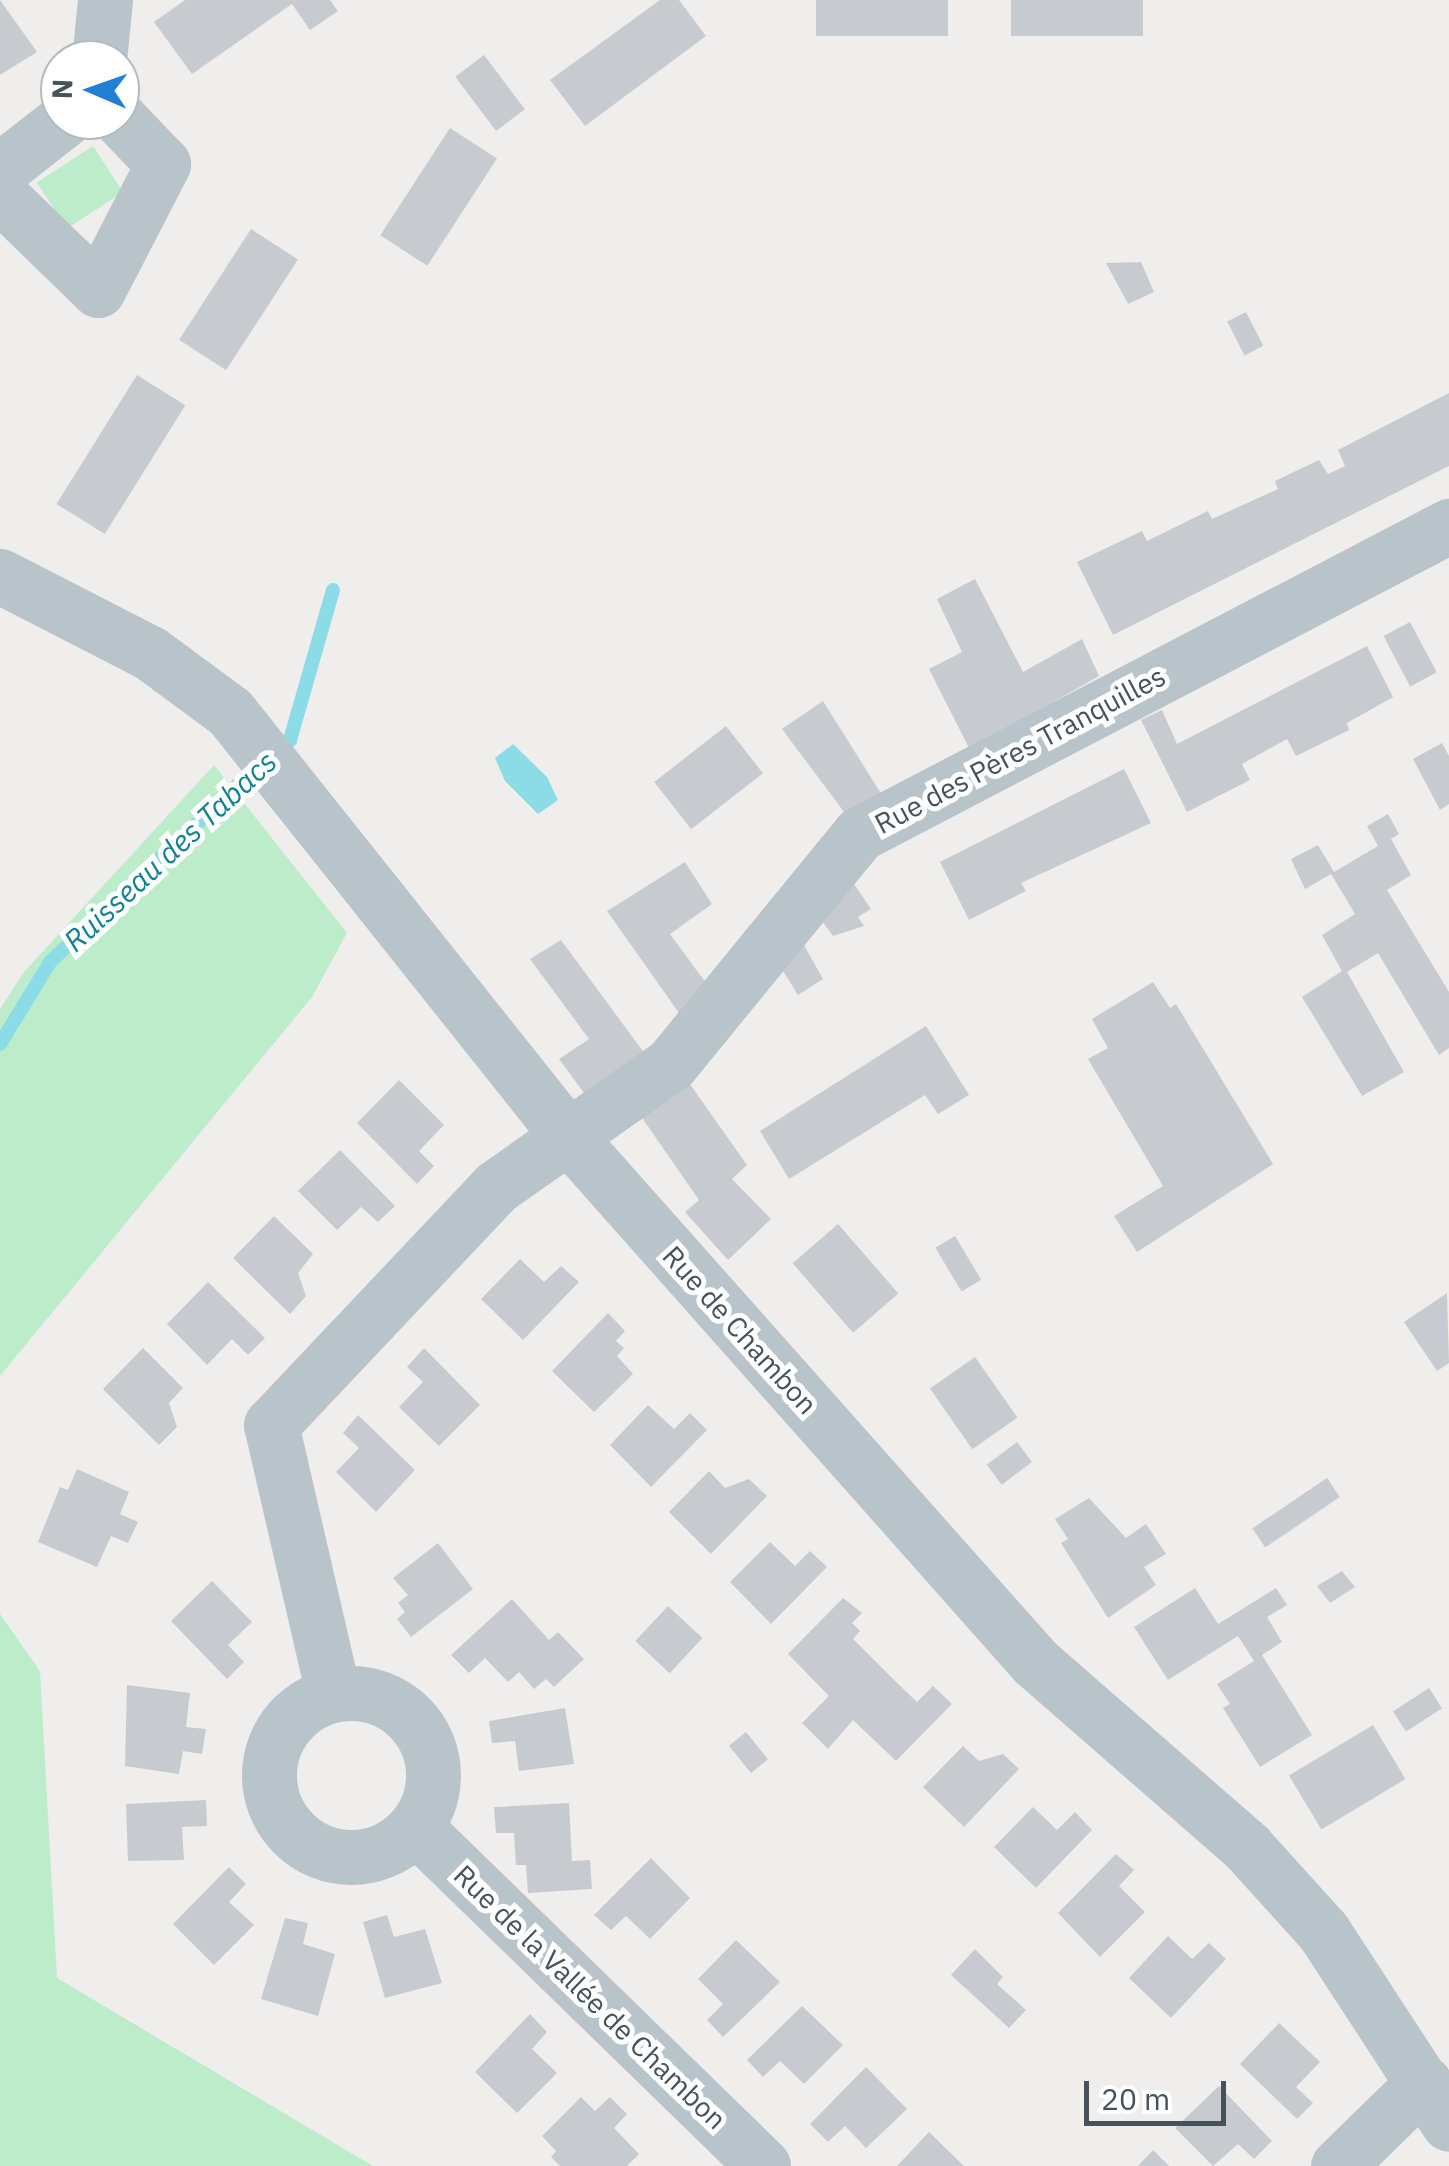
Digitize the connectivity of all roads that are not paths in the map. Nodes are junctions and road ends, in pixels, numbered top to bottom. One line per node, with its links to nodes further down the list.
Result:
1 (105, 0): 2 (street)
2 (101, 40)
3 (40, 139): 5 (street)
4 (140, 140): 6 (street)
5 (0, 170)
6 (0, 196)
7 (1449, 526): 9 (street, Rue des Pères Tranquilles)
8 (0, 576): 9 (street, Rue de Chambon)
9 (567, 1135): 10 (street); 12 (street, Rue de Chambon)
10 (333, 1694): 11 (street); 11 (street)
11 (416, 1828): 13 (street, Rue de la Vallée de Chambon)
12 (1436, 2103): 14 (street)
13 (763, 2166)
14 (1338, 2166)

